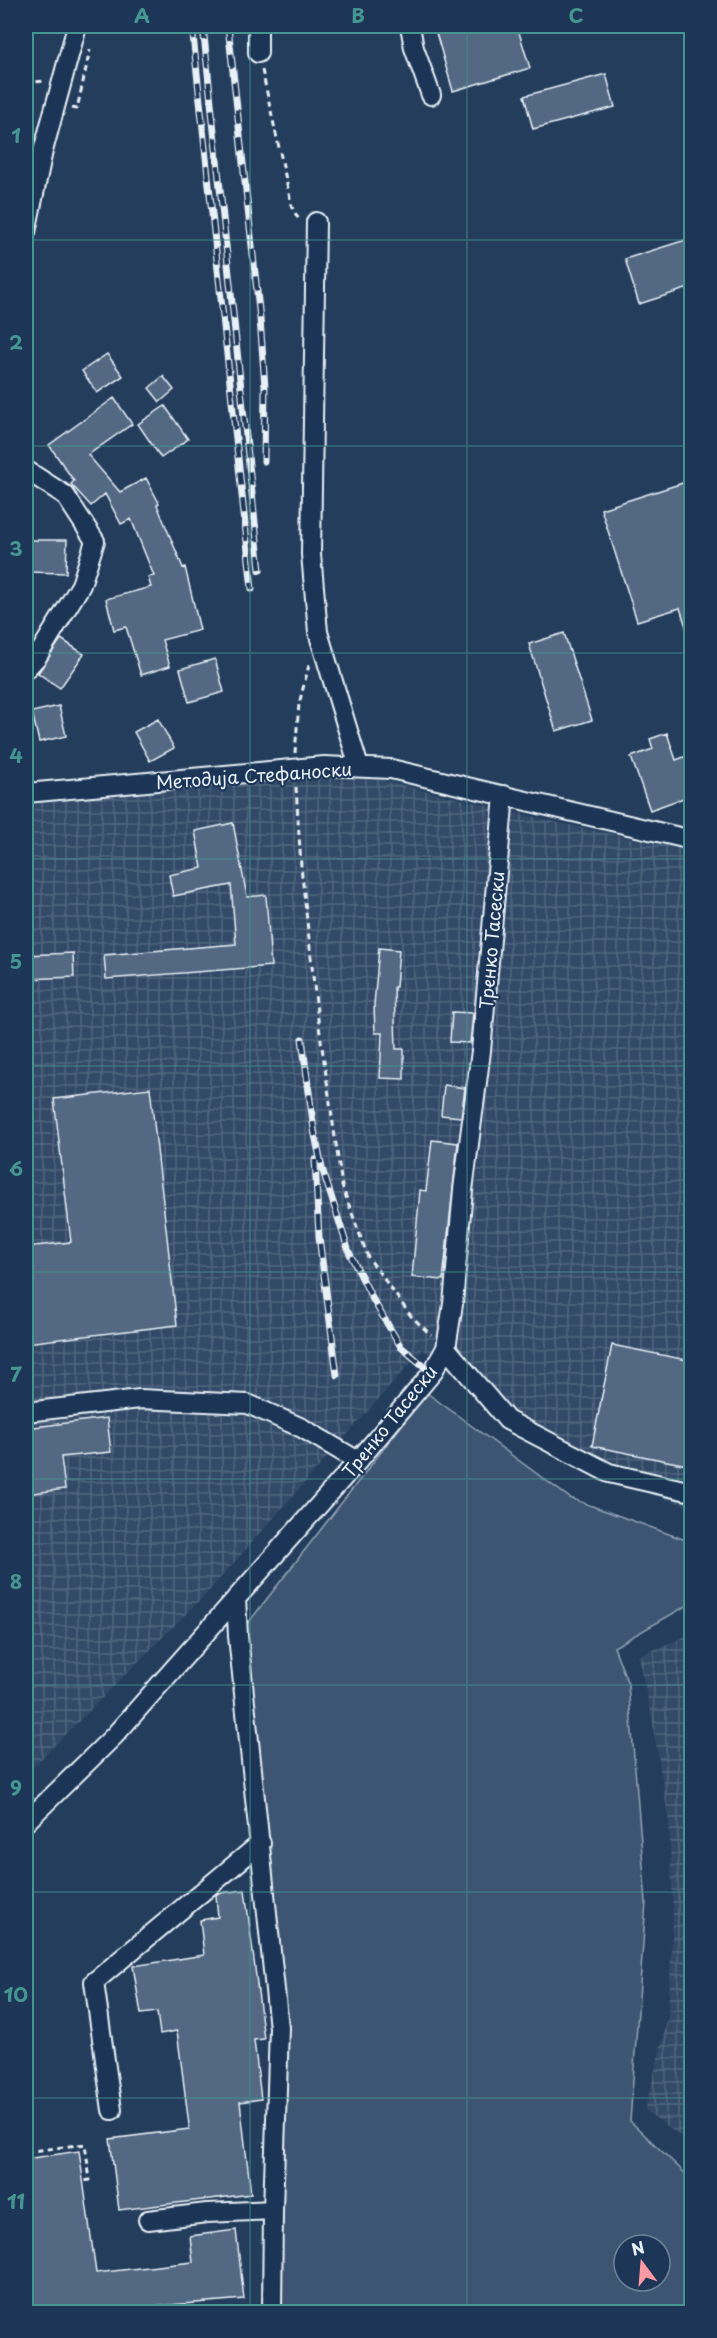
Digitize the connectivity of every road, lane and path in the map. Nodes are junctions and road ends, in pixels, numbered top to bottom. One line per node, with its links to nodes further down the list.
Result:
1 (77, 26): 7 (street)
2 (258, 26): 4 (street)
3 (410, 26): 5 (street)
4 (258, 53): 6 (path)
5 (431, 95)
6 (316, 222): 11 (street)
7 (26, 232)
8 (26, 470): 10 (street)
9 (310, 663): 12 (path)
10 (26, 669)
11 (359, 767): 12 (street, Методија Стефаноски); 14 (street, Методија Стефаноски)
12 (294, 769): 13 (street, Методија Стефаноски); 16 (path)
13 (26, 793)
14 (504, 795): 15 (street, Методија Стефаноски); 16 (street, Тренко Тасески)
15 (692, 840)
16 (446, 1348): 18 (street, Тренко Тасески); 19 (street)
17 (26, 1412): 18 (street)
18 (358, 1461): 20 (street, Тренко Тасески)
19 (692, 1492)
20 (236, 1598): 21 (street, Тренко Тасески); 22 (street)
21 (26, 1822)
22 (261, 1843): 23 (street); 26 (street)
23 (112, 2110)
24 (26, 2152): 25 (path)
25 (83, 2181)
26 (273, 2210): 27 (street); 28 (street)
27 (148, 2220)
28 (272, 2313)

